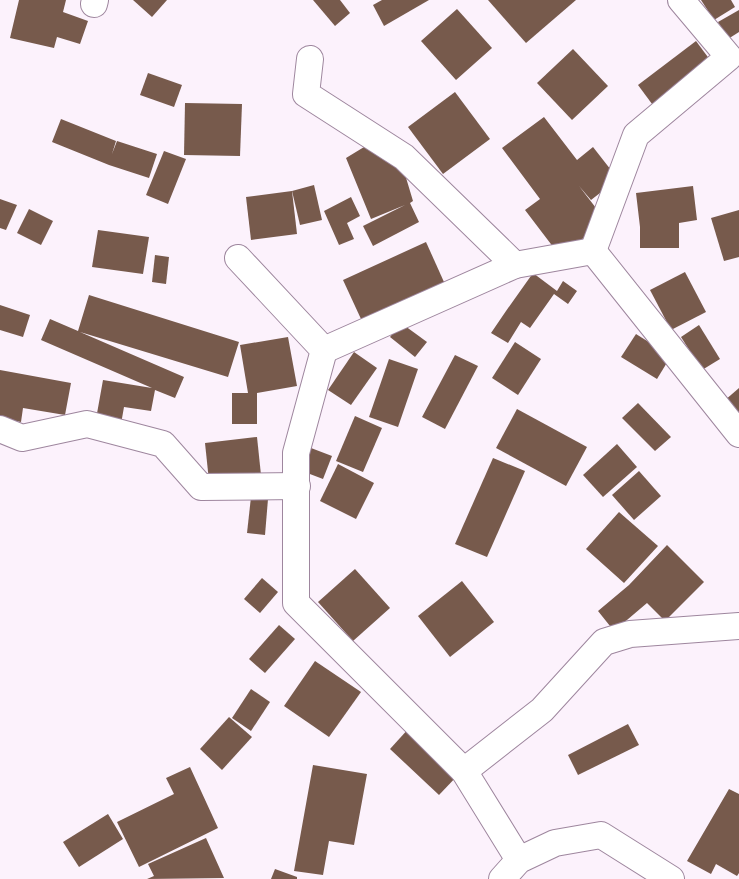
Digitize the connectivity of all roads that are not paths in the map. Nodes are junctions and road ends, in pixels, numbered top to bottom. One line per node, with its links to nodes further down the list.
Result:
1 (681, 0): 3 (street)
2 (310, 59): 5 (street)
3 (593, 251): 5 (street); 8 (street)
4 (238, 258): 6 (street)
5 (515, 265): 6 (street)
6 (324, 350): 9 (street)
7 (0, 429): 9 (street)
8 (739, 434)
9 (297, 486): 11 (street)
10 (739, 626): 11 (street)
11 (464, 771): 12 (street)
12 (510, 870): 13 (street)
13 (671, 879)

